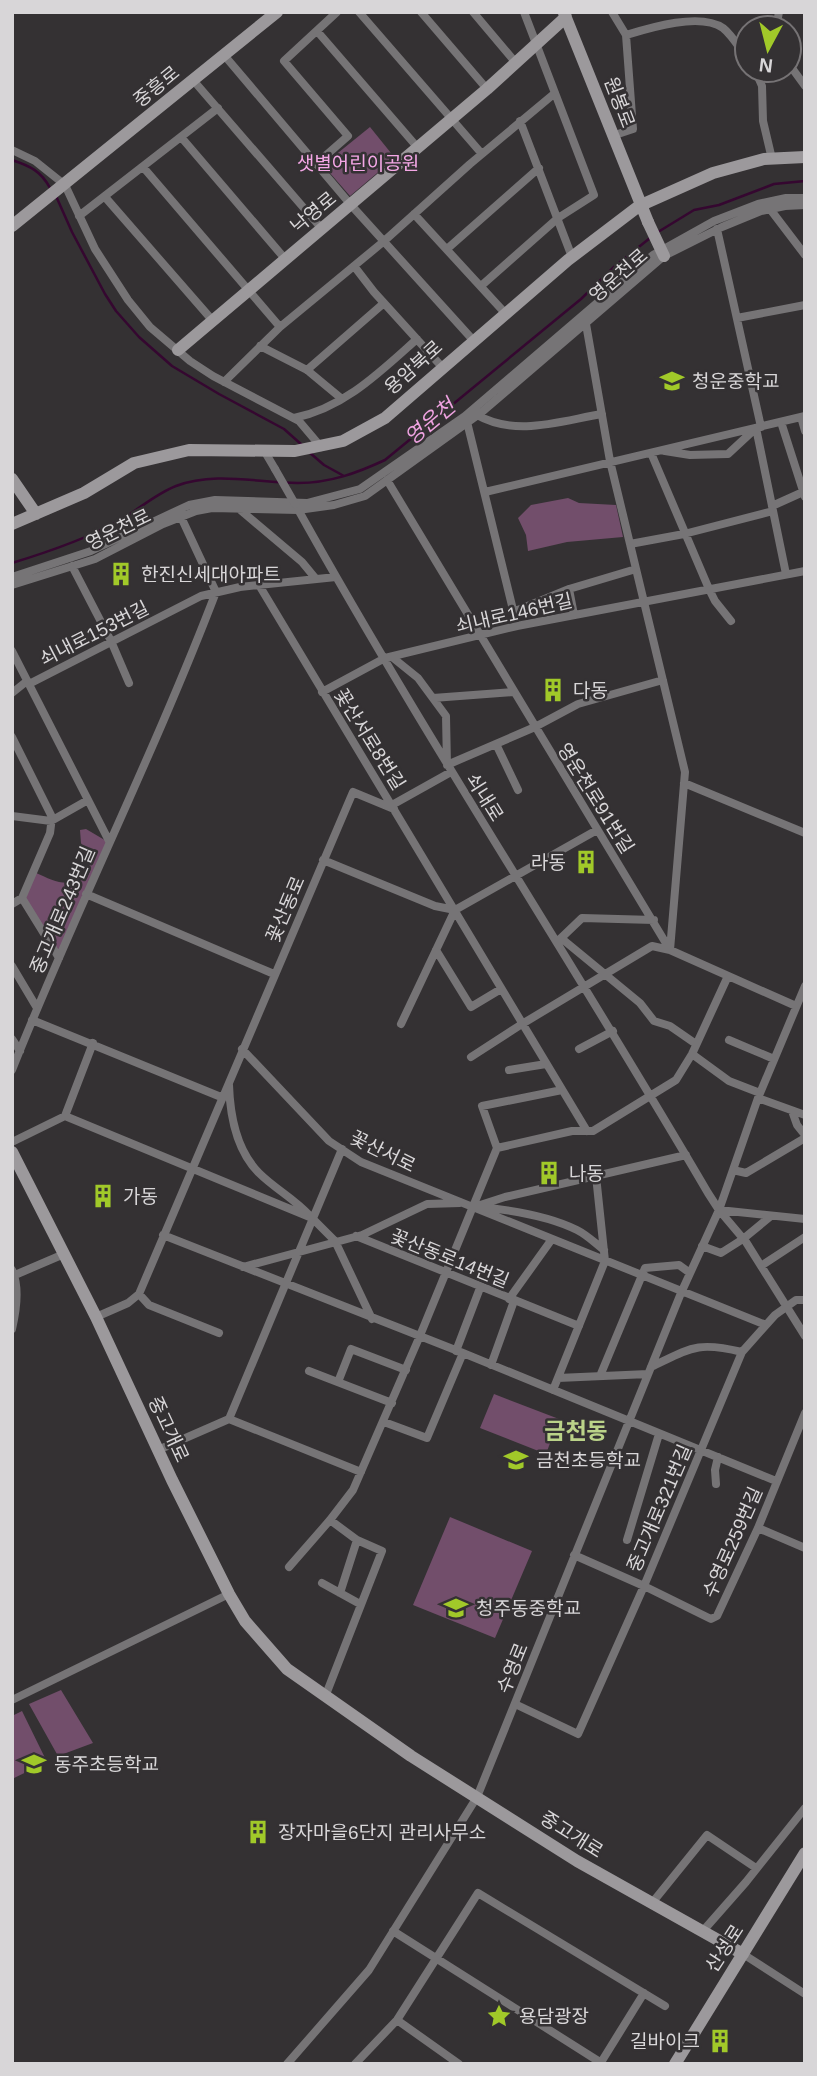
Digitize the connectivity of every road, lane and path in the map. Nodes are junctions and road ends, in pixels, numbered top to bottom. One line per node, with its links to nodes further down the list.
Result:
1 (277, 12): 14 (street, 중흥로)
2 (337, 12): 10 (street)
3 (359, 12): 21 (street)
4 (434, 12): 9 (street)
5 (473, 12): 15 (street)
6 (524, 12): 13 (street)
7 (612, 12): 11 (street)
8 (565, 15): 13 (street, 낙영로); 23 (street, 원봉로)
9 (424, 16): 18 (street)
10 (317, 31): 25 (street); 31 (street)
11 (626, 35): 12 (street); 23 (street)
12 (733, 41)
13 (537, 46): 15 (street, 낙영로); 19 (street)
14 (224, 55): 16 (street, 중흥로); 31 (street)
15 (516, 63): 18 (street, 낙영로)
16 (193, 80): 20 (street); 33 (street, 중흥로)
17 (761, 84): 29 (street)
18 (487, 89): 21 (street, 낙영로)
19 (555, 93): 22 (street); 42 (street)
20 (218, 108): 24 (street); 44 (street)
21 (450, 120): 25 (street, 낙영로); 27 (street)
22 (520, 121): 27 (street); 32 (street)
23 (612, 136): 38 (street, 원봉로)
24 (181, 137): 30 (street); 51 (street)
25 (418, 148): 36 (street, 낙영로)
26 (12, 150): 33 (street)
27 (482, 154): 40 (street)
28 (805, 157): 29 (street, 용암북로)
29 (772, 159): 38 (street, 용암북로)
30 (146, 164): 34 (street); 54 (street)
31 (316, 164): 36 (street)
32 (539, 168): 42 (street); 47 (street)
33 (62, 187): 41 (street); 43 (street, 중흥로)
34 (106, 197): 41 (street); 59 (street)
35 (805, 198): 100 (street)
36 (351, 205): 44 (street, 낙영로); 46 (street)
37 (805, 205): 39 (street, 영운천로)
38 (639, 206): 49 (street, 원봉로, bridge); 50 (street, 용암북로)
39 (770, 209): 45 (street, 영운천로); 48 (street)
40 (414, 214): 46 (street); 47 (street)
41 (79, 216): 65 (street)
42 (558, 218): 50 (street); 53 (street)
43 (12, 226)
44 (322, 229): 51 (street, 낙영로)
45 (717, 229): 49 (street, 영운천로); 58 (street)
46 (383, 242): 52 (street); 63 (street)
47 (447, 249): 53 (street)
48 (805, 255)
49 (664, 256): 60 (street, 영운천로)
50 (572, 257): 57 (street, 용암북로)
51 (286, 260): 54 (street, 낙영로)
52 (354, 266): 55 (street); 61 (street)
53 (481, 286): 57 (street)
54 (249, 290): 59 (street, 낙영로); 61 (street)
55 (384, 303): 62 (street); 67 (street)
56 (805, 304): 58 (street)
57 (505, 313): 63 (street, 용암북로)
58 (737, 318): 76 (street)
59 (213, 321): 65 (street, 낙영로)
60 (586, 324): 70 (street); 71 (street, 영운천로)
61 (280, 327): 64 (street)
62 (417, 339): 66 (street); 69 (street)
63 (473, 340): 66 (street, 용암북로)
64 (260, 346): 67 (street); 68 (street)
65 (178, 351): 68 (street)
66 (443, 368): 78 (street, 용암북로)
67 (307, 370): 69 (street)
68 (224, 382): 73 (street)
69 (342, 400): 73 (street)
70 (602, 414): 71 (street); 82 (street)
71 (477, 415): 74 (street, 영운천로)
72 (803, 417): 75 (street); 77 (street)
73 (294, 418): 78 (street)
74 (467, 422): 84 (street, 영운천로); 85 (street)
75 (781, 422): 76 (street); 86 (street)
76 (759, 427): 79 (street); 79 (street); 89 (street)
77 (805, 430)
78 (321, 447): 80 (street, 용암북로)
79 (662, 451): 81 (street)
80 (265, 452): 87 (street, 쇠내로, bridge); 90 (street, 용암북로)
81 (652, 453): 82 (street); 93 (street)
82 (610, 463): 85 (street); 94 (street)
83 (12, 479): 90 (street)
84 (387, 480): 87 (street, 영운천로); 112 (street, 영운천로91번길)
85 (485, 492): 108 (street)
86 (804, 495): 89 (street)
87 (296, 507): 88 (street, 영운천로); 99 (street, 쇠내로)
88 (238, 508): 91 (street, 영운천로); 101 (street)
89 (772, 509): 93 (street); 98 (street)
90 (36, 514): 92 (street, 용암북로)
91 (181, 517): 95 (street, 영운천로); 106 (street)
92 (12, 524)
93 (684, 534): 94 (street); 105 (street)
94 (630, 544): 96 (street)
95 (72, 566): 102 (street, 영운천로); 113 (street)
96 (636, 569): 104 (street); 107 (street)
97 (805, 571): 98 (street, 쇠내로146번길)
98 (786, 574): 105 (street, 쇠내로146번길)
99 (337, 577): 101 (street, 쇠내로153번길); 115 (street, 쇠내로)
100 (12, 578)
101 (316, 579): 103 (street, 쇠내로153번길)
102 (12, 585)
103 (259, 585): 106 (street, 쇠내로153번길); 119 (street, 꽃산서로8번길)
104 (569, 589): 108 (street); 109 (street)
105 (709, 589): 107 (street, 쇠내로146번길); 110 (street)
106 (216, 592): 113 (street, 쇠내로153번길); 135 (street, 중고개로243번길)
107 (644, 601): 109 (street, 쇠내로146번길); 116 (street)
108 (513, 612): 111 (street)
109 (574, 615): 111 (street, 쇠내로146번길)
110 (731, 621)
111 (517, 626): 112 (street, 쇠내로146번길)
112 (480, 637): 115 (street, 쇠내로146번길); 120 (street, 영운천로91번길)
113 (111, 641): 117 (street, 쇠내로153번길); 118 (street)
114 (12, 651): 117 (street)
115 (388, 657): 119 (street, 쇠내로146번길); 122 (street); 126 (street, 쇠내로)
116 (663, 680): 123 (street); 127 (street)
117 (28, 683): 121 (street, 쇠내로153번길); 129 (street)
118 (129, 683)
119 (322, 692): 130 (street, 꽃산서로8번길)
120 (513, 692): 122 (street); 123 (street, 영운천로91번길)
121 (12, 693)
122 (433, 698): 126 (street)
123 (535, 727): 125 (street); 133 (street, 영운천로91번길)
124 (12, 737): 132 (street)
125 (496, 744): 126 (street); 128 (street)
126 (449, 768): 130 (street); 137 (street, 쇠내로)
127 (684, 783): 134 (street); 145 (street)
128 (518, 790)
129 (88, 800): 132 (street); 135 (street)
130 (393, 807): 136 (street, 꽃산동로); 141 (street, 꽃산서로8번길)
131 (12, 816): 132 (street)
132 (51, 821): 139 (street)
133 (597, 830): 137 (street); 142 (street, 영운천로91번길)
134 (805, 833)
135 (109, 841): 138 (street, 중고개로243번길)
136 (323, 860): 141 (street); 148 (street, 꽃산동로)
137 (516, 877): 141 (street); 143 (street, 쇠내로)
138 (86, 894): 146 (street, 중고개로243번길); 148 (street)
139 (22, 898): 140 (street); 146 (street)
140 (12, 904)
141 (455, 910): 144 (street); 153 (street, 꽃산서로8번길)
142 (654, 920): 143 (street); 145 (street, 영운천로91번길)
143 (559, 940): 149 (street); 151 (street, 쇠내로)
144 (436, 950): 153 (street); 157 (street)
145 (670, 950): 149 (street); 150 (street)
146 (59, 958): 155 (street, 중고개로243번길)
147 (12, 966): 155 (street)
148 (274, 974): 164 (street, 꽃산동로)
149 (604, 974): 151 (street); 163 (street)
150 (728, 976): 154 (street); 163 (street)
151 (584, 985): 158 (street); 159 (street, 쇠내로)
152 (805, 987): 154 (street, 수영로)
153 (501, 989): 158 (street, 꽃산서로8번길)
154 (796, 1006): 169 (street, 수영로)
155 (37, 1008): 156 (street, 중고개로243번길)
156 (32, 1020): 162 (street); 166 (street, 중고개로243번길)
157 (401, 1024)
158 (522, 1024): 168 (street); 170 (street, 꽃산서로8번길)
159 (613, 1031): 165 (street); 175 (street, 쇠내로)
160 (12, 1038): 166 (street)
161 (729, 1040): 169 (street)
162 (93, 1043): 177 (street); 180 (street)
163 (696, 1044): 167 (street)
164 (242, 1049): 173 (street, 꽃산동로); 185 (street, 꽃산서로)
165 (579, 1049)
166 (20, 1051): 171 (street, 중고개로243번길)
167 (691, 1054): 175 (street); 176 (street)
168 (471, 1057)
169 (774, 1059): 176 (street, 수영로)
170 (546, 1063): 172 (street); 174 (street, 꽃산서로8번길)
171 (12, 1070)
172 (509, 1070)
173 (229, 1080): 177 (street, 꽃산동로); 197 (street, 꽃산동로)
174 (562, 1090): 181 (street, 꽃산서로8번길); 184 (street)
175 (651, 1096): 181 (street); 187 (street, 쇠내로)
176 (759, 1096): 178 (street); 189 (street, 수영로)
177 (222, 1097): 188 (street, 꽃산동로)
178 (792, 1111): 179 (street); 182 (street)
179 (805, 1115)
180 (65, 1116): 183 (street); 188 (street)
181 (587, 1131): 184 (street)
182 (805, 1136): 189 (street)
183 (12, 1142)
184 (497, 1148): 193 (street)
185 (342, 1149): 192 (street, 꽃산서로); 197 (street)
186 (12, 1152): 190 (street, 중고개로)
187 (686, 1155): 191 (street); 194 (street, 쇠내로)
188 (191, 1169): 197 (street); 199 (street, 꽃산동로)
189 (733, 1170): 194 (street, 수영로)
190 (17, 1175): 208 (street, 중고개로)
191 (596, 1176): 193 (street); 207 (street)
192 (463, 1203): 193 (street, 꽃산서로); 195 (street, 꽃산서로)
193 (474, 1207): 202 (street, 꽃산서로); 207 (street); 213 (street)
194 (719, 1210): 196 (street); 203 (street, 쇠내로); 205 (street, 수영로)
195 (402, 1216): 200 (street, 꽃산동로14번길)
196 (771, 1216): 198 (street); 203 (street)
197 (312, 1218): 204 (street); 206 (street)
198 (805, 1219)
199 (163, 1235): 211 (street); 219 (street, 꽃산동로)
200 (356, 1236): 204 (street); 213 (street, 꽃산동로14번길)
201 (805, 1237): 210 (street)
202 (552, 1239): 209 (street, 꽃산서로); 220 (street)
203 (743, 1239): 205 (street); 210 (street, 쇠내로)
204 (335, 1241): 206 (street); 224 (street)
205 (702, 1246): 214 (street, 수영로)
206 (299, 1250): 211 (street); 216 (street)
207 (604, 1250): 209 (street)
208 (64, 1254): 212 (street); 223 (street, 중고개로)
209 (605, 1261): 215 (street, 꽃산서로); 226 (street)
210 (761, 1266): 222 (street, 쇠내로)
211 (243, 1267): 216 (street)
212 (13, 1273): 227 (street)
213 (446, 1273): 217 (street, 꽃산동로14번길); 230 (street)
214 (690, 1273): 215 (street); 218 (street, 수영로)
215 (640, 1276): 218 (street, 꽃산서로); 237 (street)
216 (284, 1284): 224 (street); 243 (street)
217 (480, 1288): 220 (street, 꽃산동로14번길); 231 (street)
218 (681, 1293): 225 (street, 꽃산서로); 236 (street, 수영로)
219 (139, 1294): 223 (street); 228 (street)
220 (512, 1300): 226 (street, 꽃산동로14번길); 233 (street)
221 (805, 1300): 222 (street, 중고개로321번길)
222 (787, 1307): 225 (street, 중고개로321번길); 229 (street)
223 (96, 1317): 247 (street, 중고개로)
224 (372, 1319): 230 (street)
225 (766, 1325): 232 (street, 중고개로321번길)
226 (579, 1326): 238 (street)
227 (12, 1329)
228 (219, 1333)
229 (805, 1336)
230 (419, 1338): 231 (street); 234 (street)
231 (460, 1352): 233 (street); 244 (street)
232 (742, 1352): 236 (street); 248 (street, 중고개로321번길)
233 (491, 1365): 240 (street)
234 (406, 1370): 239 (street); 241 (street)
235 (309, 1371): 239 (street)
236 (649, 1371): 237 (street); 245 (street, 수영로)
237 (600, 1376): 238 (street)
238 (558, 1378): 240 (street)
239 (338, 1382): 241 (street)
240 (553, 1390): 245 (street)
241 (392, 1403): 244 (street)
242 (805, 1413): 251 (street, 수영로259번길)
243 (229, 1419): 247 (street); 250 (street)
244 (384, 1422): 250 (street)
245 (628, 1422): 246 (street); 258 (street, 수영로)
246 (659, 1434): 248 (street); 256 (street)
247 (158, 1450): 263 (street, 중고개로)
248 (701, 1450): 249 (street); 261 (street, 중고개로321번길)
249 (718, 1457): 251 (street); 252 (street)
250 (362, 1472): 253 (street)
251 (776, 1481): 254 (street, 수영로259번길)
252 (716, 1484)
253 (330, 1520): 255 (street); 259 (street)
254 (758, 1528): 257 (street); 261 (street, 수영로259번길)
255 (357, 1539): 262 (street); 264 (street)
256 (626, 1540)
257 (805, 1548)
258 (574, 1555): 261 (street, 수영로259번길); 267 (street, 수영로)
259 (289, 1567)
260 (321, 1583): 262 (street)
261 (644, 1586): 267 (street, 중고개로321번길)
262 (340, 1593): 264 (street)
263 (229, 1594): 265 (street, 중고개로); 266 (street)
264 (360, 1604): 265 (street)
265 (325, 1697): 268 (street, 중고개로)
266 (12, 1700)
267 (515, 1704): 268 (street, 수영로)
268 (477, 1797): 272 (street, 중고개로); 273 (street, 수영로)
269 (805, 1808): 271 (street)
270 (805, 1853): 275 (street, 산성로)
271 (756, 1868): 272 (street); 274 (street)
272 (652, 1903): 274 (street, 중고개로)
273 (393, 1931): 276 (street); 282 (street, 수영로)
274 (702, 1932): 275 (street, 중고개로)
275 (743, 1954): 278 (street, 중고개로); 285 (street, 산성로)
276 (435, 1958): 277 (street); 280 (street); 281 (street)
277 (644, 1993): 279 (street); 281 (street)
278 (805, 1994)
279 (665, 2006)
280 (397, 2020): 283 (street); 284 (street)
281 (601, 2063)
282 (287, 2064)
283 (355, 2064)
284 (459, 2064)
285 (675, 2064)

